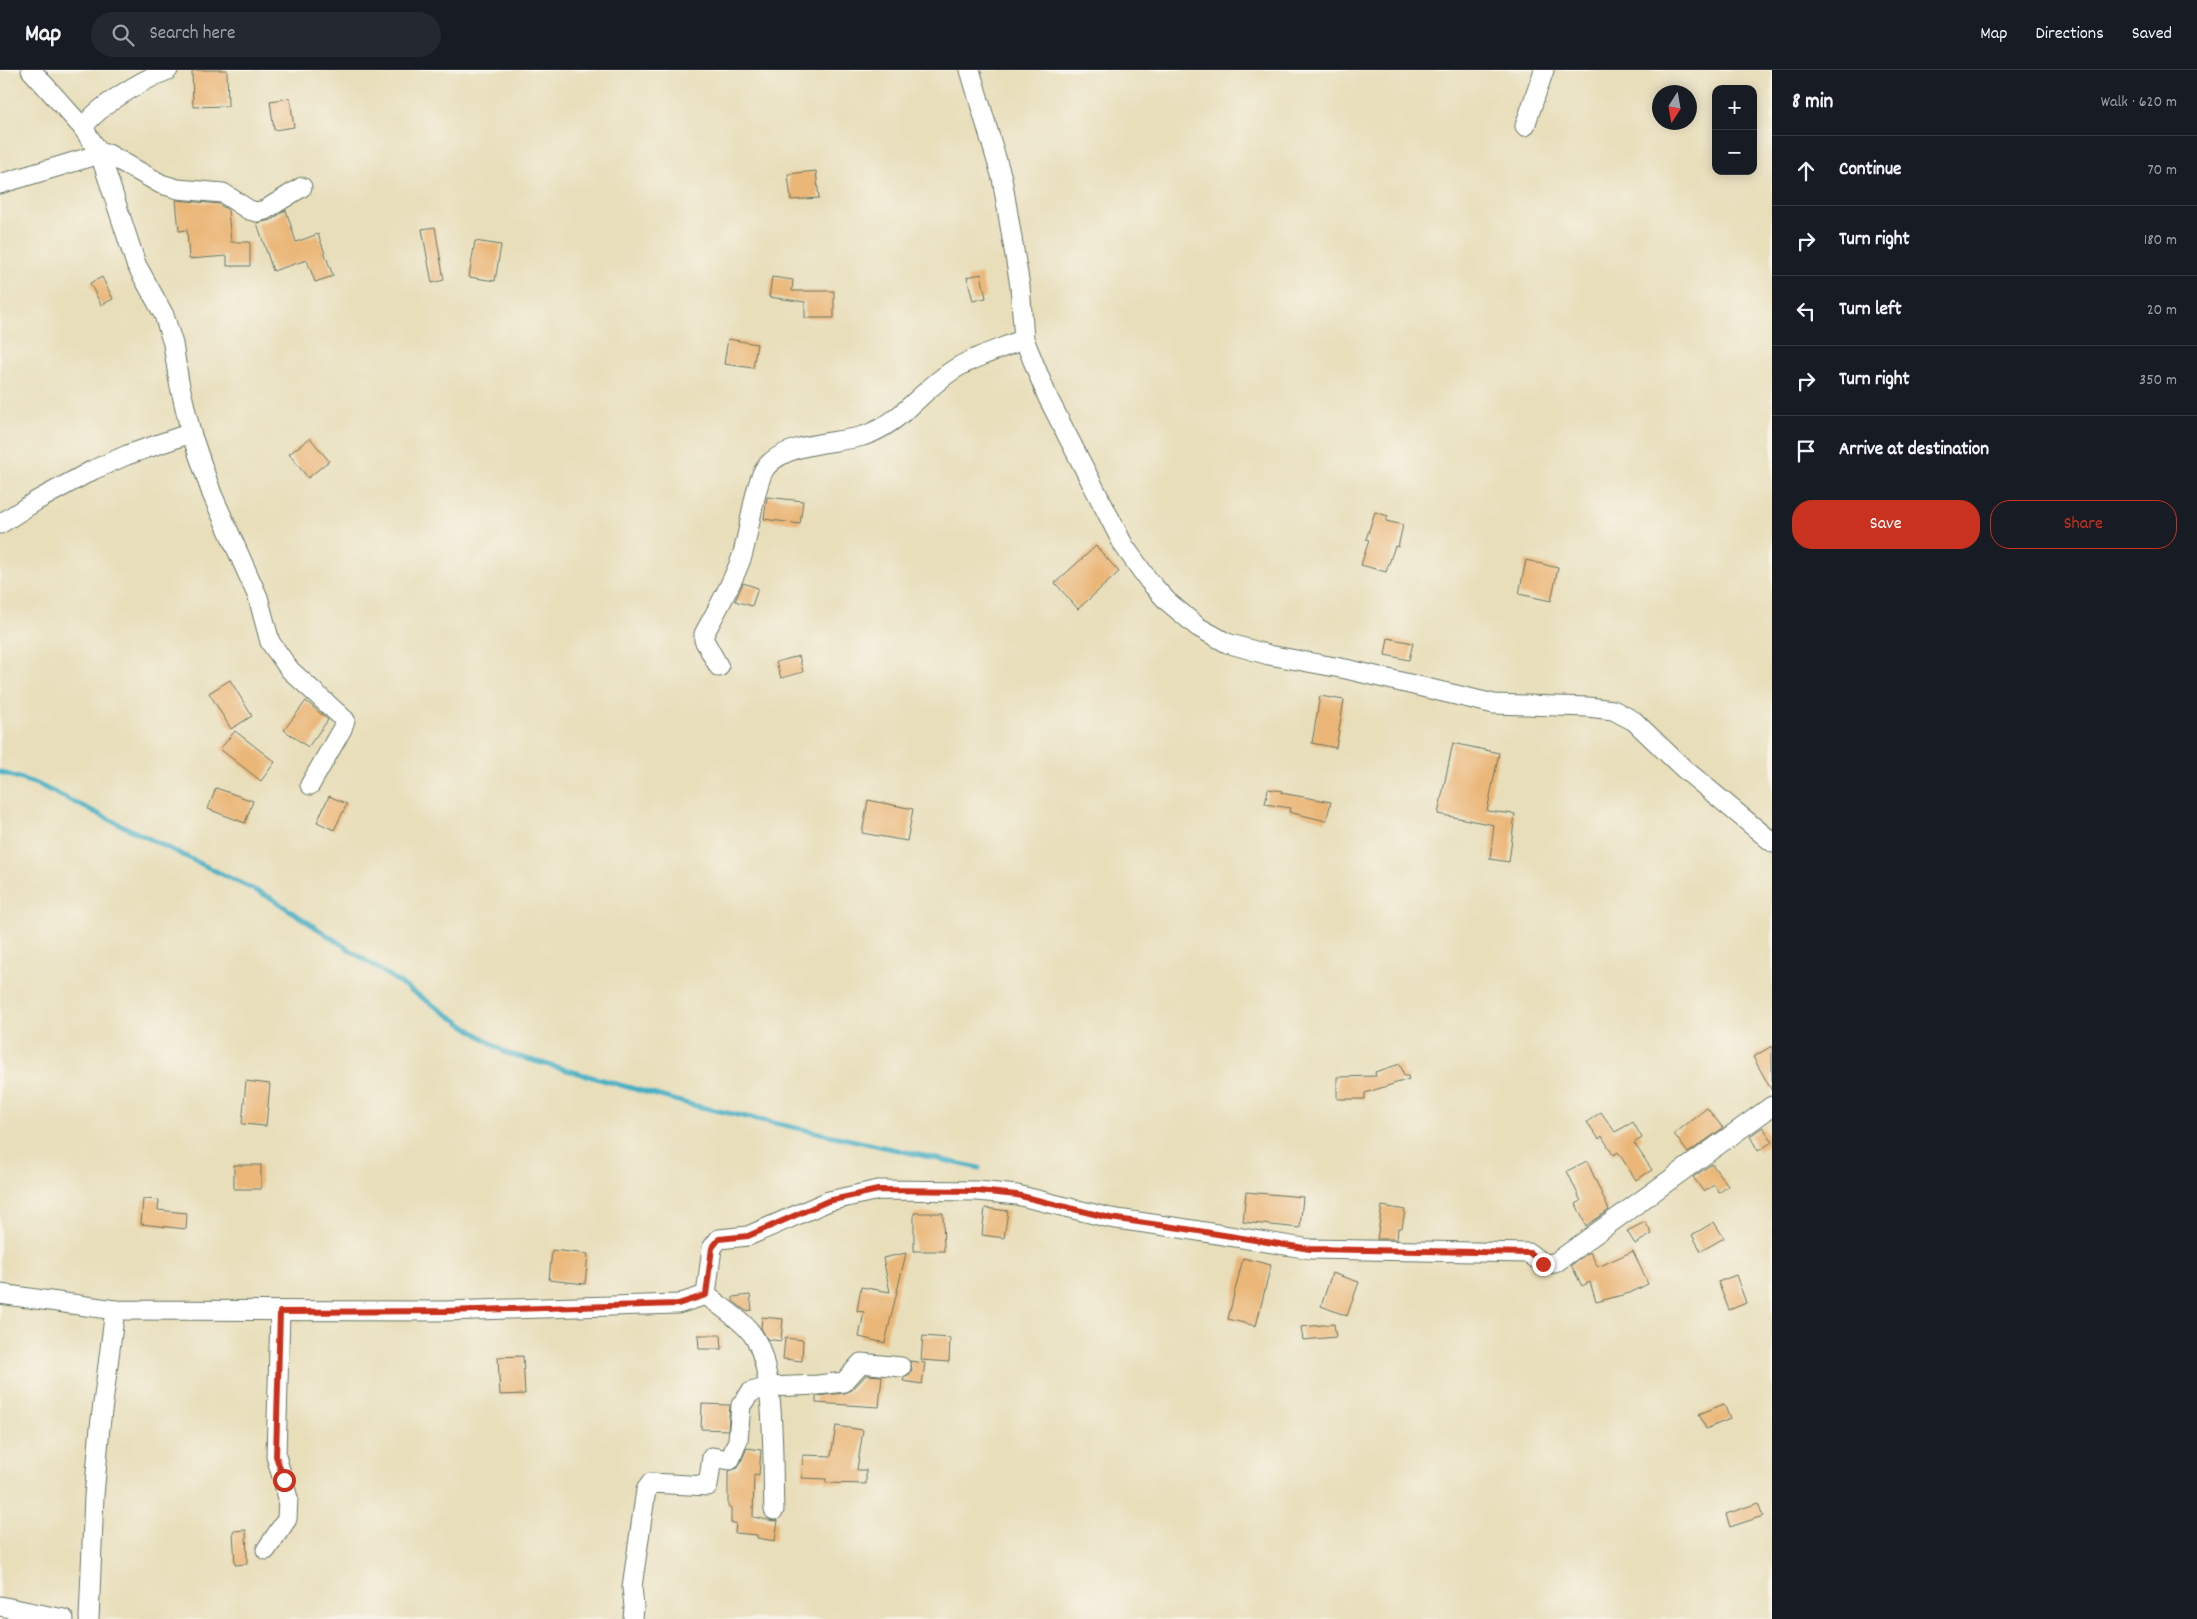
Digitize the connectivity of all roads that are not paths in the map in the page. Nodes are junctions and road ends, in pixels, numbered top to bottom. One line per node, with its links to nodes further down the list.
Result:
1 (31, 70): 6 (street)
2 (168, 70): 6 (street)
3 (970, 70): 10 (street)
4 (1544, 70): 5 (street)
5 (1525, 126)
6 (83, 128): 7 (street)
7 (100, 154): 8 (street); 9 (street); 11 (street)
8 (0, 184)
9 (302, 187)
10 (1024, 339): 13 (street); 15 (street)
11 (191, 433): 12 (street); 14 (street)
12 (0, 524)
13 (719, 667)
14 (310, 785)
15 (1772, 842)
16 (1772, 1106): 18 (street)
17 (0, 1294): 19 (street)
18 (706, 1295): 20 (street); 22 (street)
19 (115, 1310): 20 (street); 27 (street)
20 (280, 1312): 24 (street)
21 (901, 1367): 22 (street)
22 (769, 1387): 23 (street); 28 (street)
23 (774, 1510)
24 (266, 1550)
25 (0, 1606): 26 (street)
26 (64, 1619)
27 (89, 1619)
28 (633, 1619)

